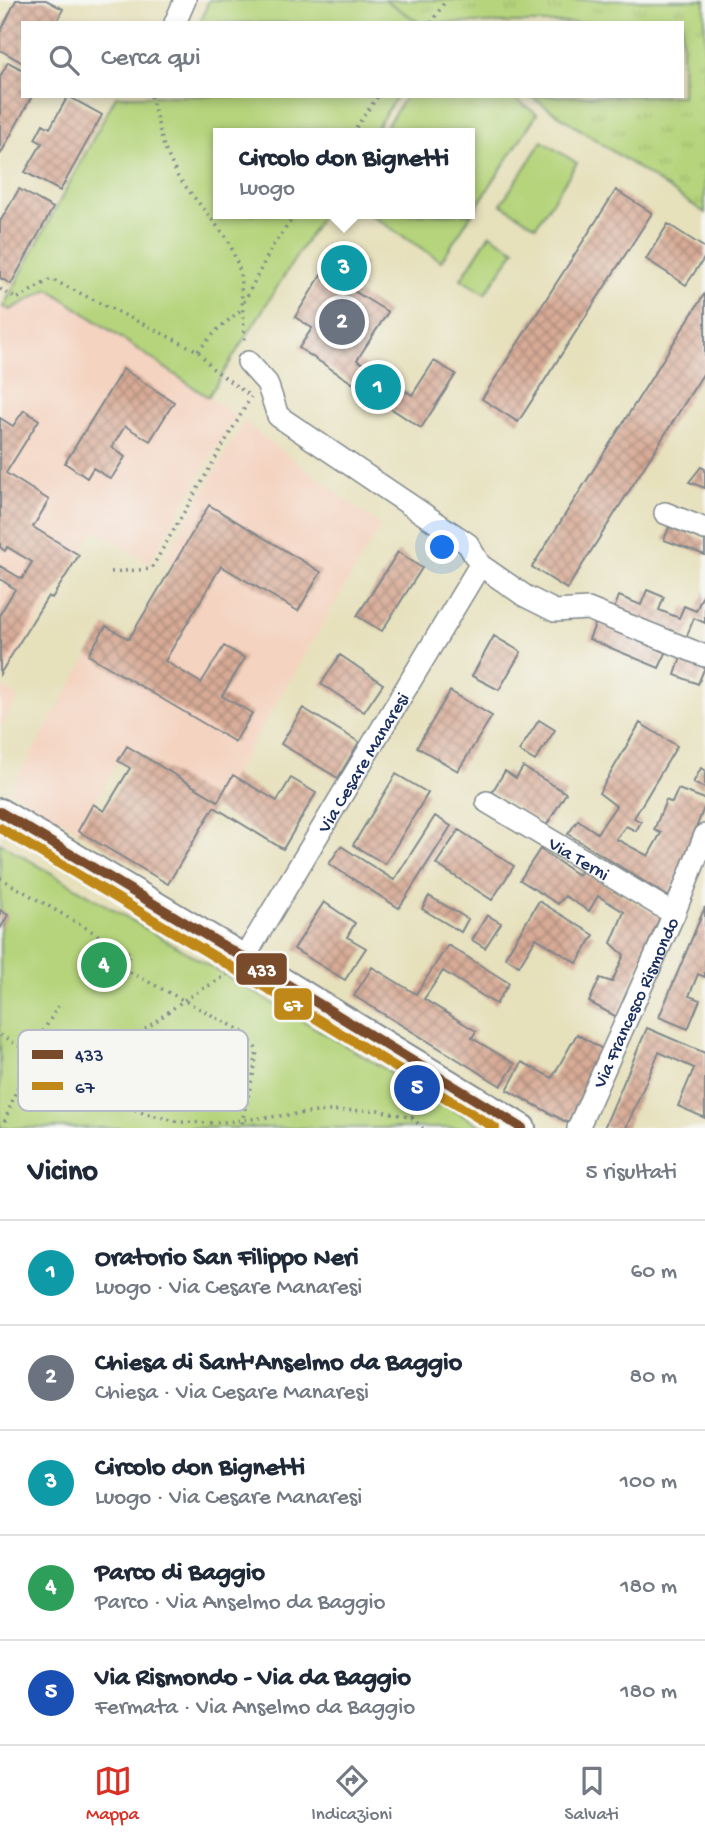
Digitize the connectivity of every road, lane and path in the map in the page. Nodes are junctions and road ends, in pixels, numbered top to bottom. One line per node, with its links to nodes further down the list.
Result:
1 (185, 0): 3 (street)
2 (446, 0): 4 (path)
3 (176, 21)
4 (432, 21)
5 (152, 98): 10 (path)
6 (377, 98): 7 (path)
7 (356, 128)
8 (292, 219): 10 (path)
9 (0, 289): 11 (path)
10 (243, 307): 11 (path); 12 (path)
11 (198, 351): 16 (path)
12 (248, 362): 15 (street)
13 (665, 513): 14 (street)
14 (705, 528)
15 (480, 565): 17 (street); 24 (street, Via Cesare Manaresi)
16 (111, 572)
17 (705, 656)
18 (486, 802): 23 (street, Via Terni)
19 (0, 812): 24 (street)
20 (705, 835): 21 (street, Via Francesco Rismondo)
21 (699, 863): 23 (street, Via Francesco Rismondo)
22 (0, 878): 25 (path)
23 (674, 914): 44 (street, Via Francesco Rismondo)
24 (237, 966): 25 (path); 43 (street)
25 (184, 1000): 28 (path); 29 (path)
26 (58, 1006): 27 (path)
27 (44, 1030)
28 (144, 1030)
29 (240, 1030)
30 (0, 1035): 32 (path)
31 (248, 1038): 35 (path)
32 (18, 1045)
33 (18, 1086): 40 (path)
34 (428, 1090): 38 (path)
35 (248, 1093)
36 (139, 1111): 39 (path)
37 (244, 1111): 39 (path)
38 (412, 1118): 39 (path); 42 (path)
39 (242, 1121): 41 (path)
40 (2, 1128)
41 (243, 1128)
42 (423, 1128)
43 (522, 1128)
44 (578, 1128)

